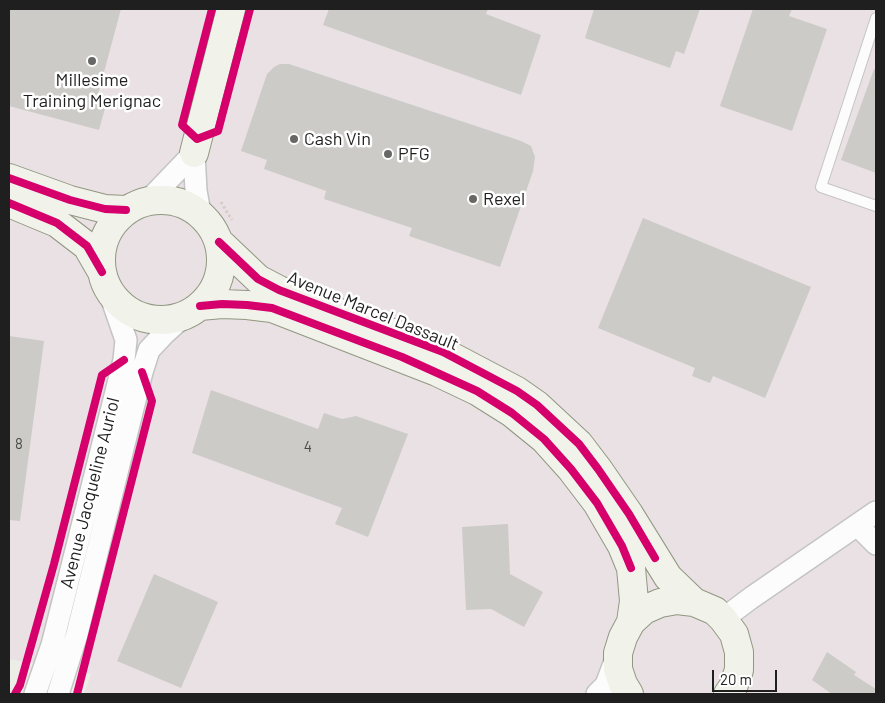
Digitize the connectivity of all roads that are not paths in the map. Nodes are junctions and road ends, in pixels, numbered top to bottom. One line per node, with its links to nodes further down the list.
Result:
1 (231, 9): 3 (main road)
2 (876, 18): 8 (lane)
3 (194, 153): 6 (street); 7 (street)
4 (9, 178): 6 (main road)
5 (9, 203): 10 (main road)
6 (137, 206): 7 (main road); 10 (main road)
7 (209, 206): 9 (main road)
8 (876, 206)
9 (226, 232): 11 (main road); 15 (main road, Avenue Marcel Dassault)
10 (105, 282): 11 (main road); 19 (street, Avenue Jacqueline Auriol)
11 (192, 311): 17 (main road, Avenue Marcel Dassault); 20 (street, Avenue Jacqueline Auriol)
12 (876, 512): 13 (street)
13 (858, 526): 14 (street); 16 (street)
14 (876, 544)
15 (694, 602): 16 (main road); 17 (main road)
16 (723, 619): 23 (main road)
17 (632, 622): 18 (main road)
18 (618, 653): 21 (street); 22 (main road)
19 (35, 694)
20 (58, 694)
21 (597, 694)
22 (629, 694)
23 (728, 694)

